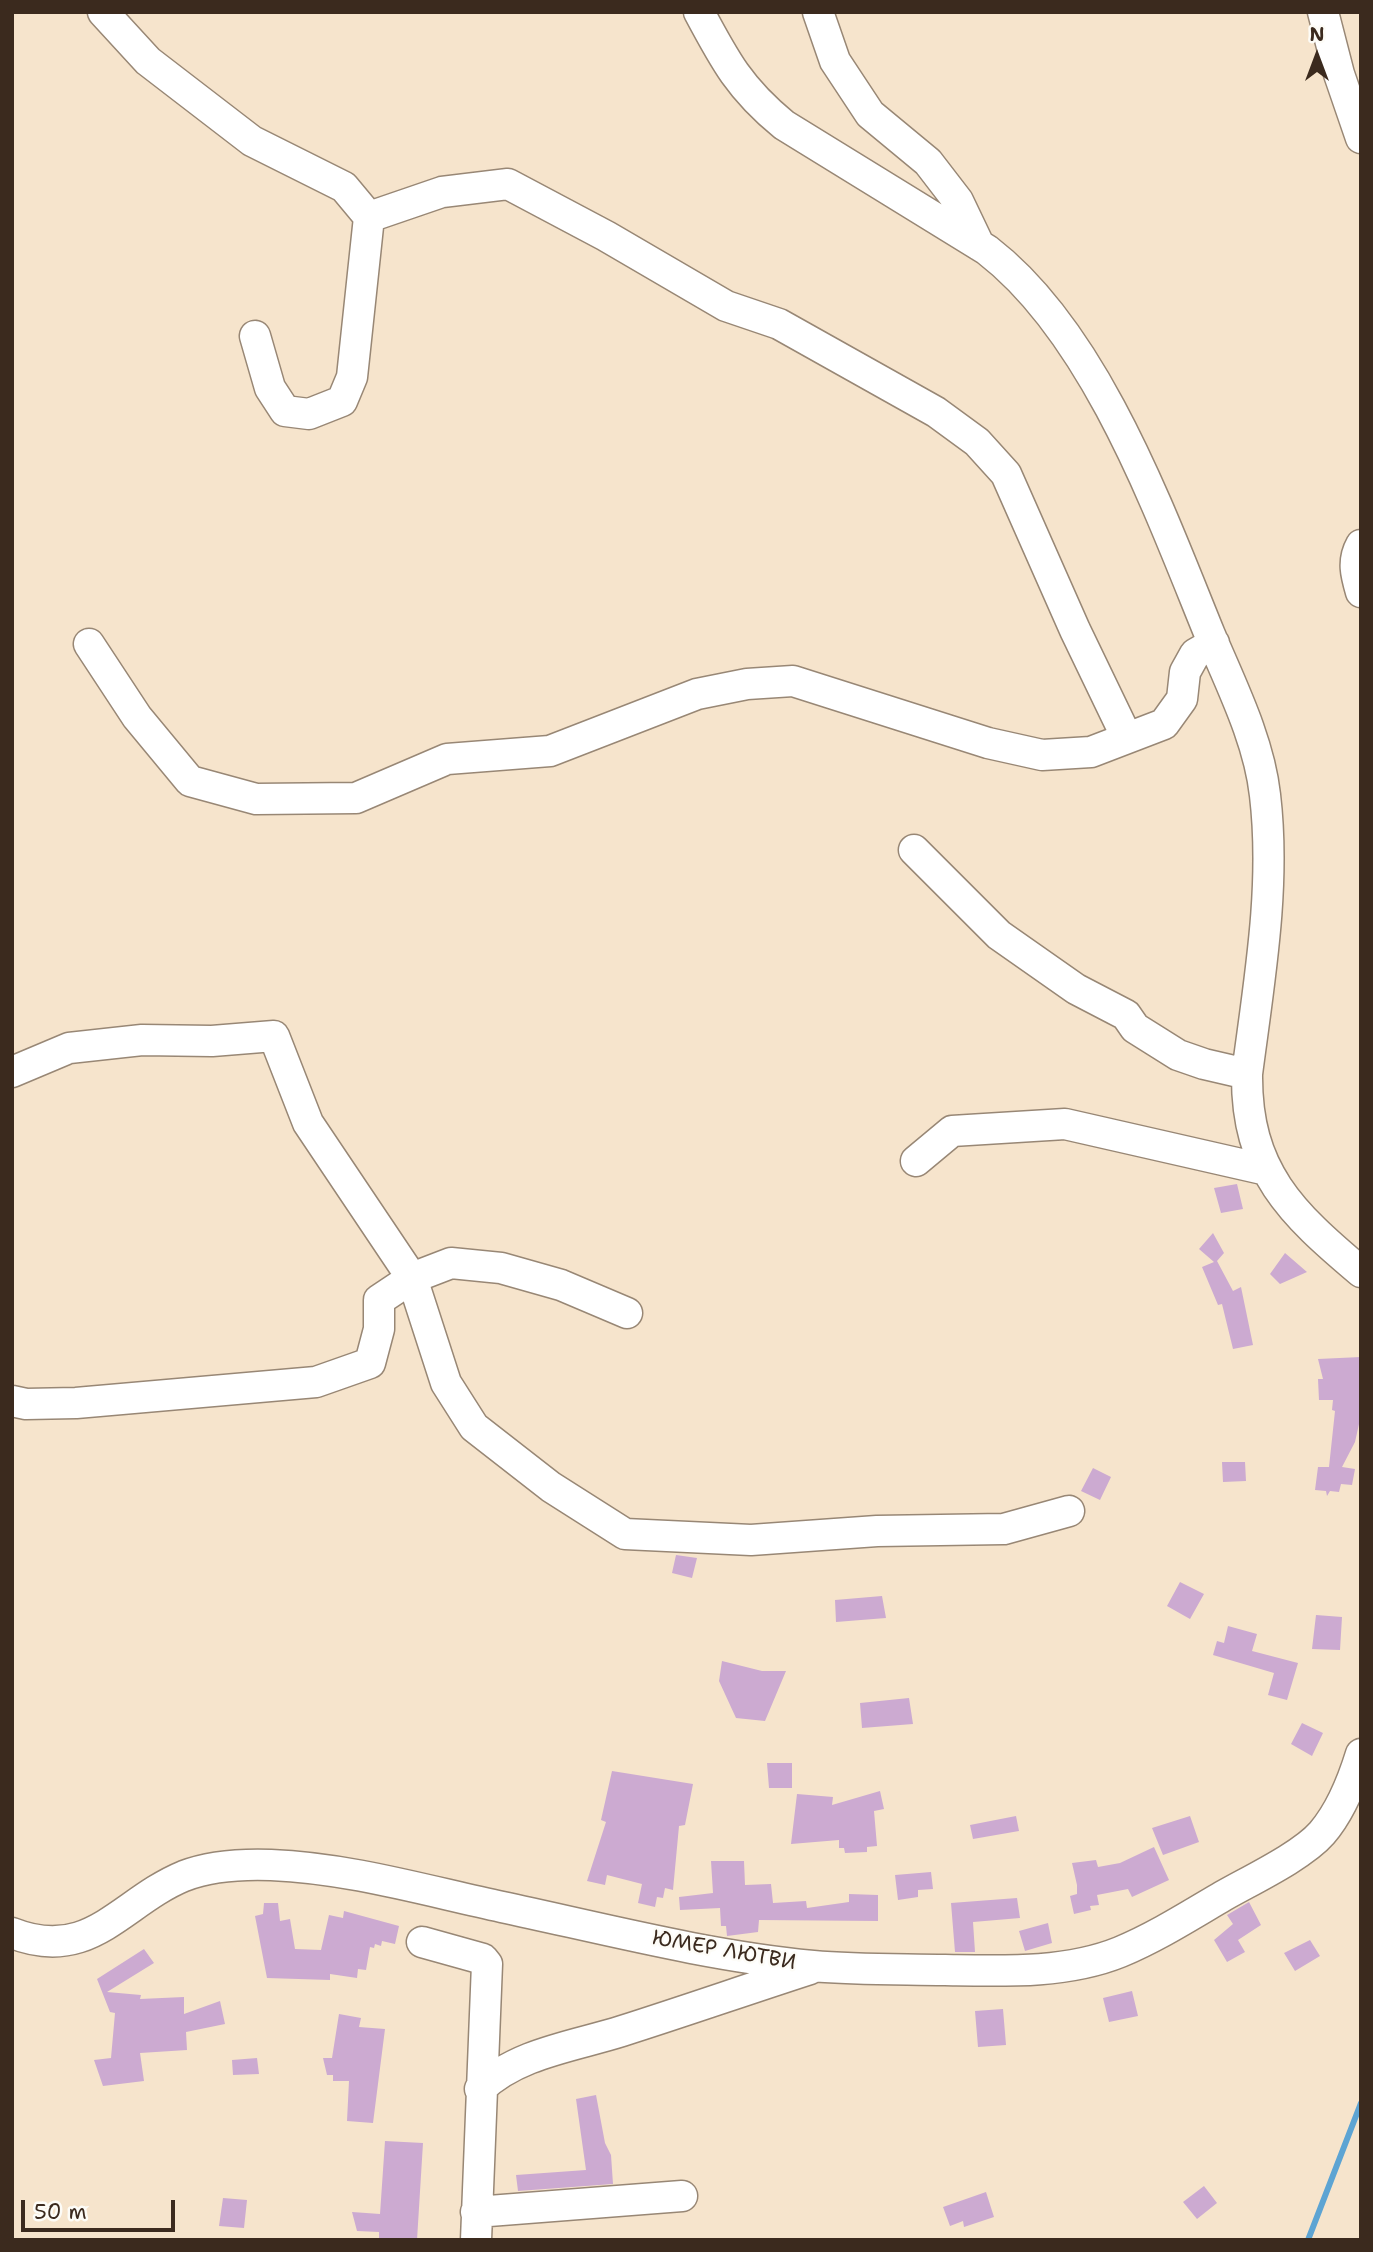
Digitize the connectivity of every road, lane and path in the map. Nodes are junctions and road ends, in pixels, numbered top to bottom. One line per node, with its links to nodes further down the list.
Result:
1 (103, 12): 6 (street)
2 (699, 12): 7 (street)
3 (818, 12): 7 (street)
4 (1323, 12): 5 (street)
5 (1361, 138)
6 (369, 217): 8 (street); 13 (street)
7 (978, 246): 11 (street)
8 (255, 336)
9 (1361, 545): 10 (street)
10 (1361, 592)
11 (1214, 643): 13 (street); 16 (street)
12 (89, 645): 13 (street)
13 (1127, 738)
14 (914, 850): 16 (street)
15 (12, 1072): 20 (street)
16 (1247, 1074): 18 (street)
17 (916, 1161): 18 (street)
18 (1267, 1170): 19 (street)
19 (1361, 1272)
20 (412, 1278): 21 (street); 22 (street); 23 (street)
21 (627, 1313)
22 (12, 1401)
23 (1069, 1511)
24 (1361, 1754): 27 (street, ЮМЕР ЛЮТВИ)
25 (20, 1937): 27 (street, ЮМЕР ЛЮТВИ)
26 (422, 1942): 28 (street)
27 (817, 1966): 28 (street)
28 (480, 2089): 30 (street)
29 (682, 2196): 30 (street)
30 (476, 2226)

